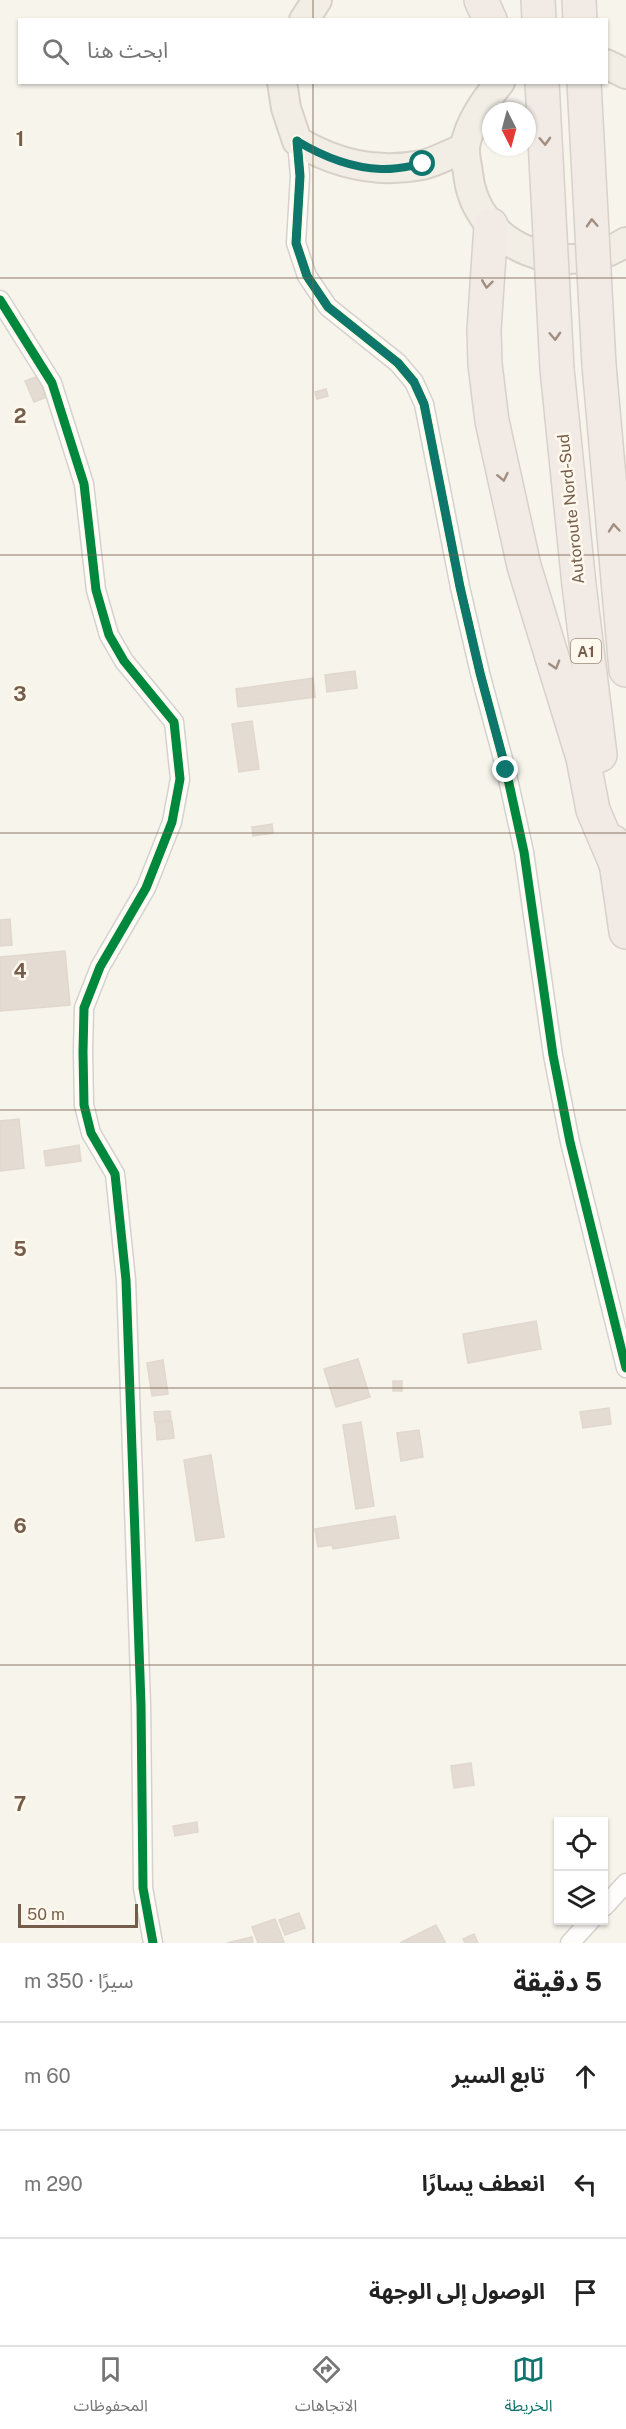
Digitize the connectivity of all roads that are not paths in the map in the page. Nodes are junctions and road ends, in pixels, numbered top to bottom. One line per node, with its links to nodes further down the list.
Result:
1 (317, 0): 5 (main road)
2 (481, 0): 6 (highway)
3 (538, 0): 7 (highway)
4 (579, 0): 8 (highway)
5 (305, 18)
6 (489, 18)
7 (539, 18)
8 (580, 18)
9 (608, 65): 10 (main road)
10 (626, 74)
11 (282, 84): 15 (main road)
12 (498, 84): 16 (main road)
13 (542, 84): 23 (highway, Autoroute Nord-Sud / A1, one-way to 23, bridge)
14 (584, 84): 22 (highway, A1, one-way to 14, bridge)
15 (297, 141): 17 (main road); 25 (street)
16 (465, 148): 17 (main road); 18 (main road)
17 (423, 164): 18 (main road)
18 (469, 185): 19 (main road)
19 (491, 225): 20 (main road); 23 (highway, one-way to 23)
20 (626, 242)
21 (0, 300): 29 (street)
22 (626, 670)
23 (616, 864): 24 (highway, Autoroute Nord-Sud / A1)
24 (626, 932)
25 (626, 1368)
26 (626, 1883): 27 (street)
27 (608, 1902)
28 (586, 1925): 30 (street)
29 (153, 1943)
30 (570, 1943)

